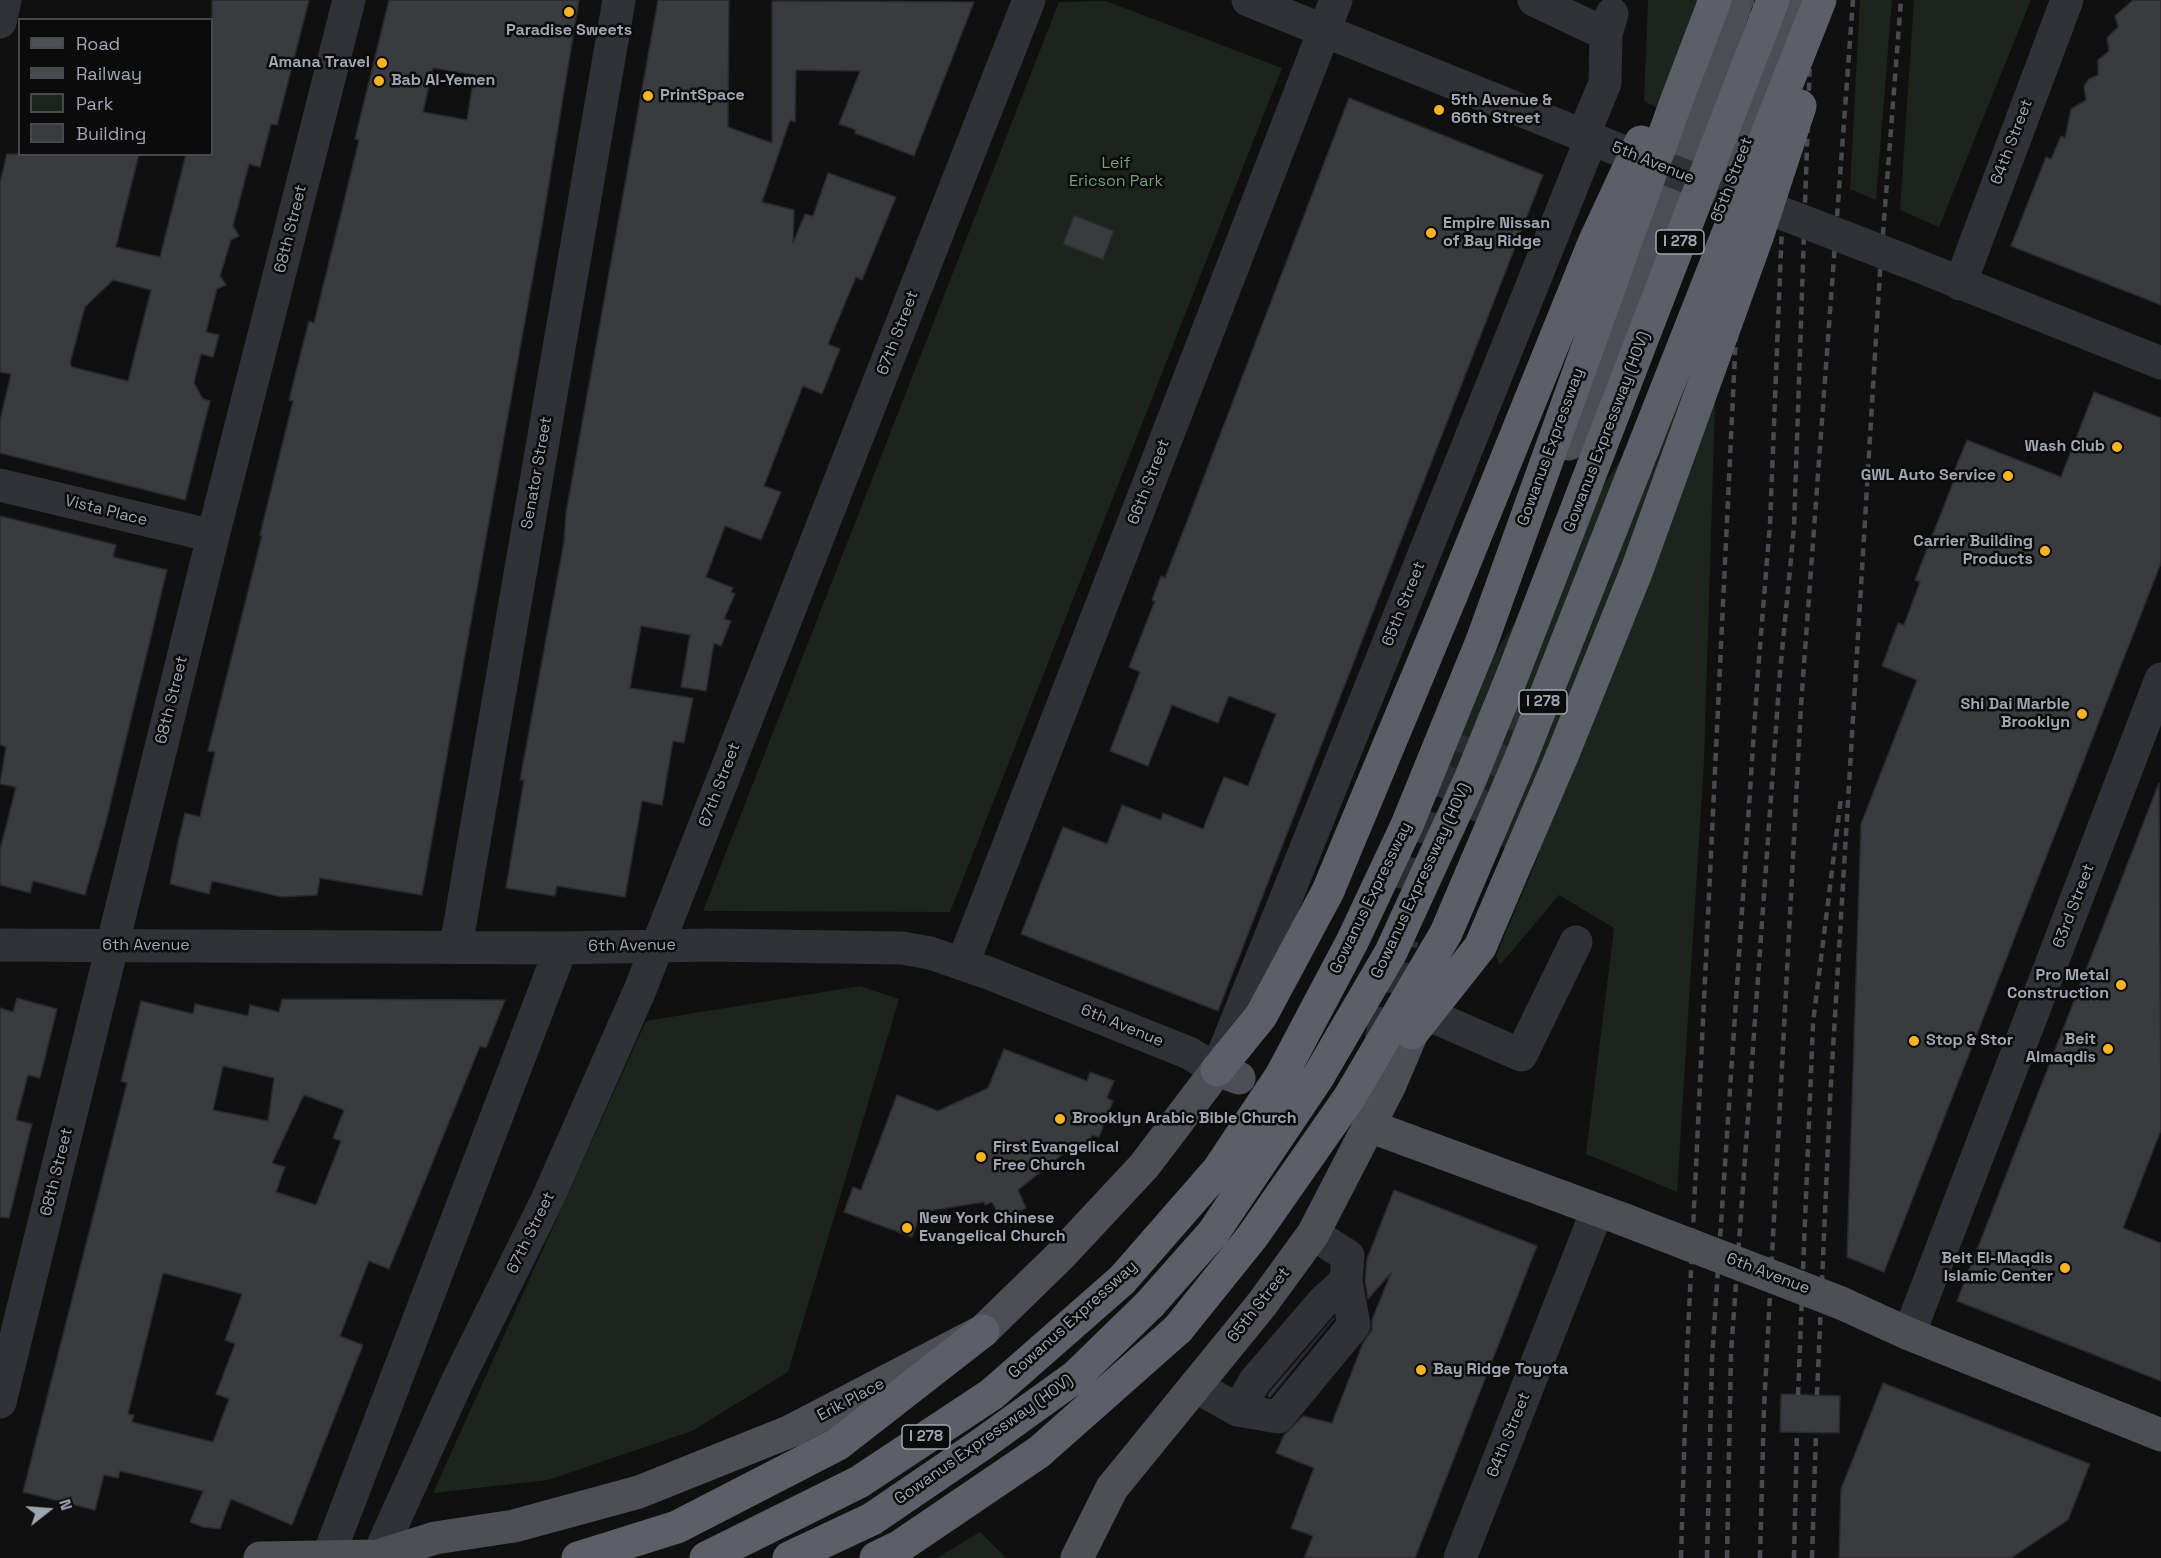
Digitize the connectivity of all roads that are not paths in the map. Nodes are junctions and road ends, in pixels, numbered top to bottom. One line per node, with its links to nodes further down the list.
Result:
1 (5, 0): 14 (street)
2 (350, 0): 24 (street, 68th Street)
3 (619, 0): 29 (street, Senator Street)
4 (1029, 0): 30 (street, 67th Street)
5 (1248, 0): 15 (street, 5th Avenue)
6 (1336, 0): 15 (street, 66th Street)
7 (1534, 0): 16 (street, 65th Street)
8 (1704, 0): 34 (highway, bridge)
9 (1715, 0): 47 (highway, Gowanus Expressway / I 278, bridge)
10 (1737, 0): 17 (main road)
11 (1773, 0): 48 (highway, Gowanus Expressway (HOV) / I 278, bridge)
12 (2067, 0): 19 (street, 64th Street)
13 (1810, 8): 18 (main road, 65th Street, bridge); 33 (highway, bridge); 49 (highway, I 278, bridge)
14 (0, 22)
15 (1324, 30): 16 (street, 5th Avenue); 32 (street, 66th Street)
16 (1587, 137): 17 (street, 5th Avenue); 34 (street, 65th Street)
17 (1664, 168): 18 (street, 5th Avenue, bridge); 21 (main road)
18 (1728, 193): 19 (street, 5th Avenue, bridge); 23 (main road, 65th Street)
19 (1960, 284): 20 (street, 5th Avenue)
20 (2161, 363)
21 (1559, 471)
22 (0, 485): 24 (street, Vista Place)
23 (1612, 494)
24 (213, 536): 28 (street, 68th Street)
25 (2161, 679): 39 (street, 63rd Street)
26 (1576, 942): 33 (street)
27 (0, 945): 28 (street, 6th Avenue)
28 (113, 946): 29 (street, 6th Avenue); 41 (street, 68th Street)
29 (456, 946): 31 (street, 6th Avenue)
30 (657, 946): 31 (street, 6th Avenue); 32 (street, 6th Avenue); 44 (street, 67th Street)
31 (561, 948): 43 (street)
32 (963, 963): 34 (street, 6th Avenue)
33 (1419, 1023): 35 (main road, 65th Street)
34 (1228, 1074): 38 (main road, Erik Place)
35 (1370, 1126): 36 (main road, 6th Avenue); 37 (main road, 65th Street)
36 (1611, 1215): 39 (main road, 6th Avenue, bridge); 51 (street, 64th Street)
37 (1313, 1234): 40 (main road, 65th Street); 40 (street)
38 (983, 1331): 44 (main road, Erik Place); 46 (highway)
39 (1910, 1334): 42 (main road, 6th Avenue)
40 (1195, 1386): 50 (main road, 65th Street)
41 (0, 1402)
42 (2161, 1435)
43 (328, 1557): 44 (main road, Erik Place); 45 (main road, Erik Place)
44 (378, 1557)
45 (260, 1558)
46 (578, 1558)
47 (706, 1558)
48 (789, 1558)
49 (876, 1558)
50 (1077, 1558)
51 (1460, 1558)

